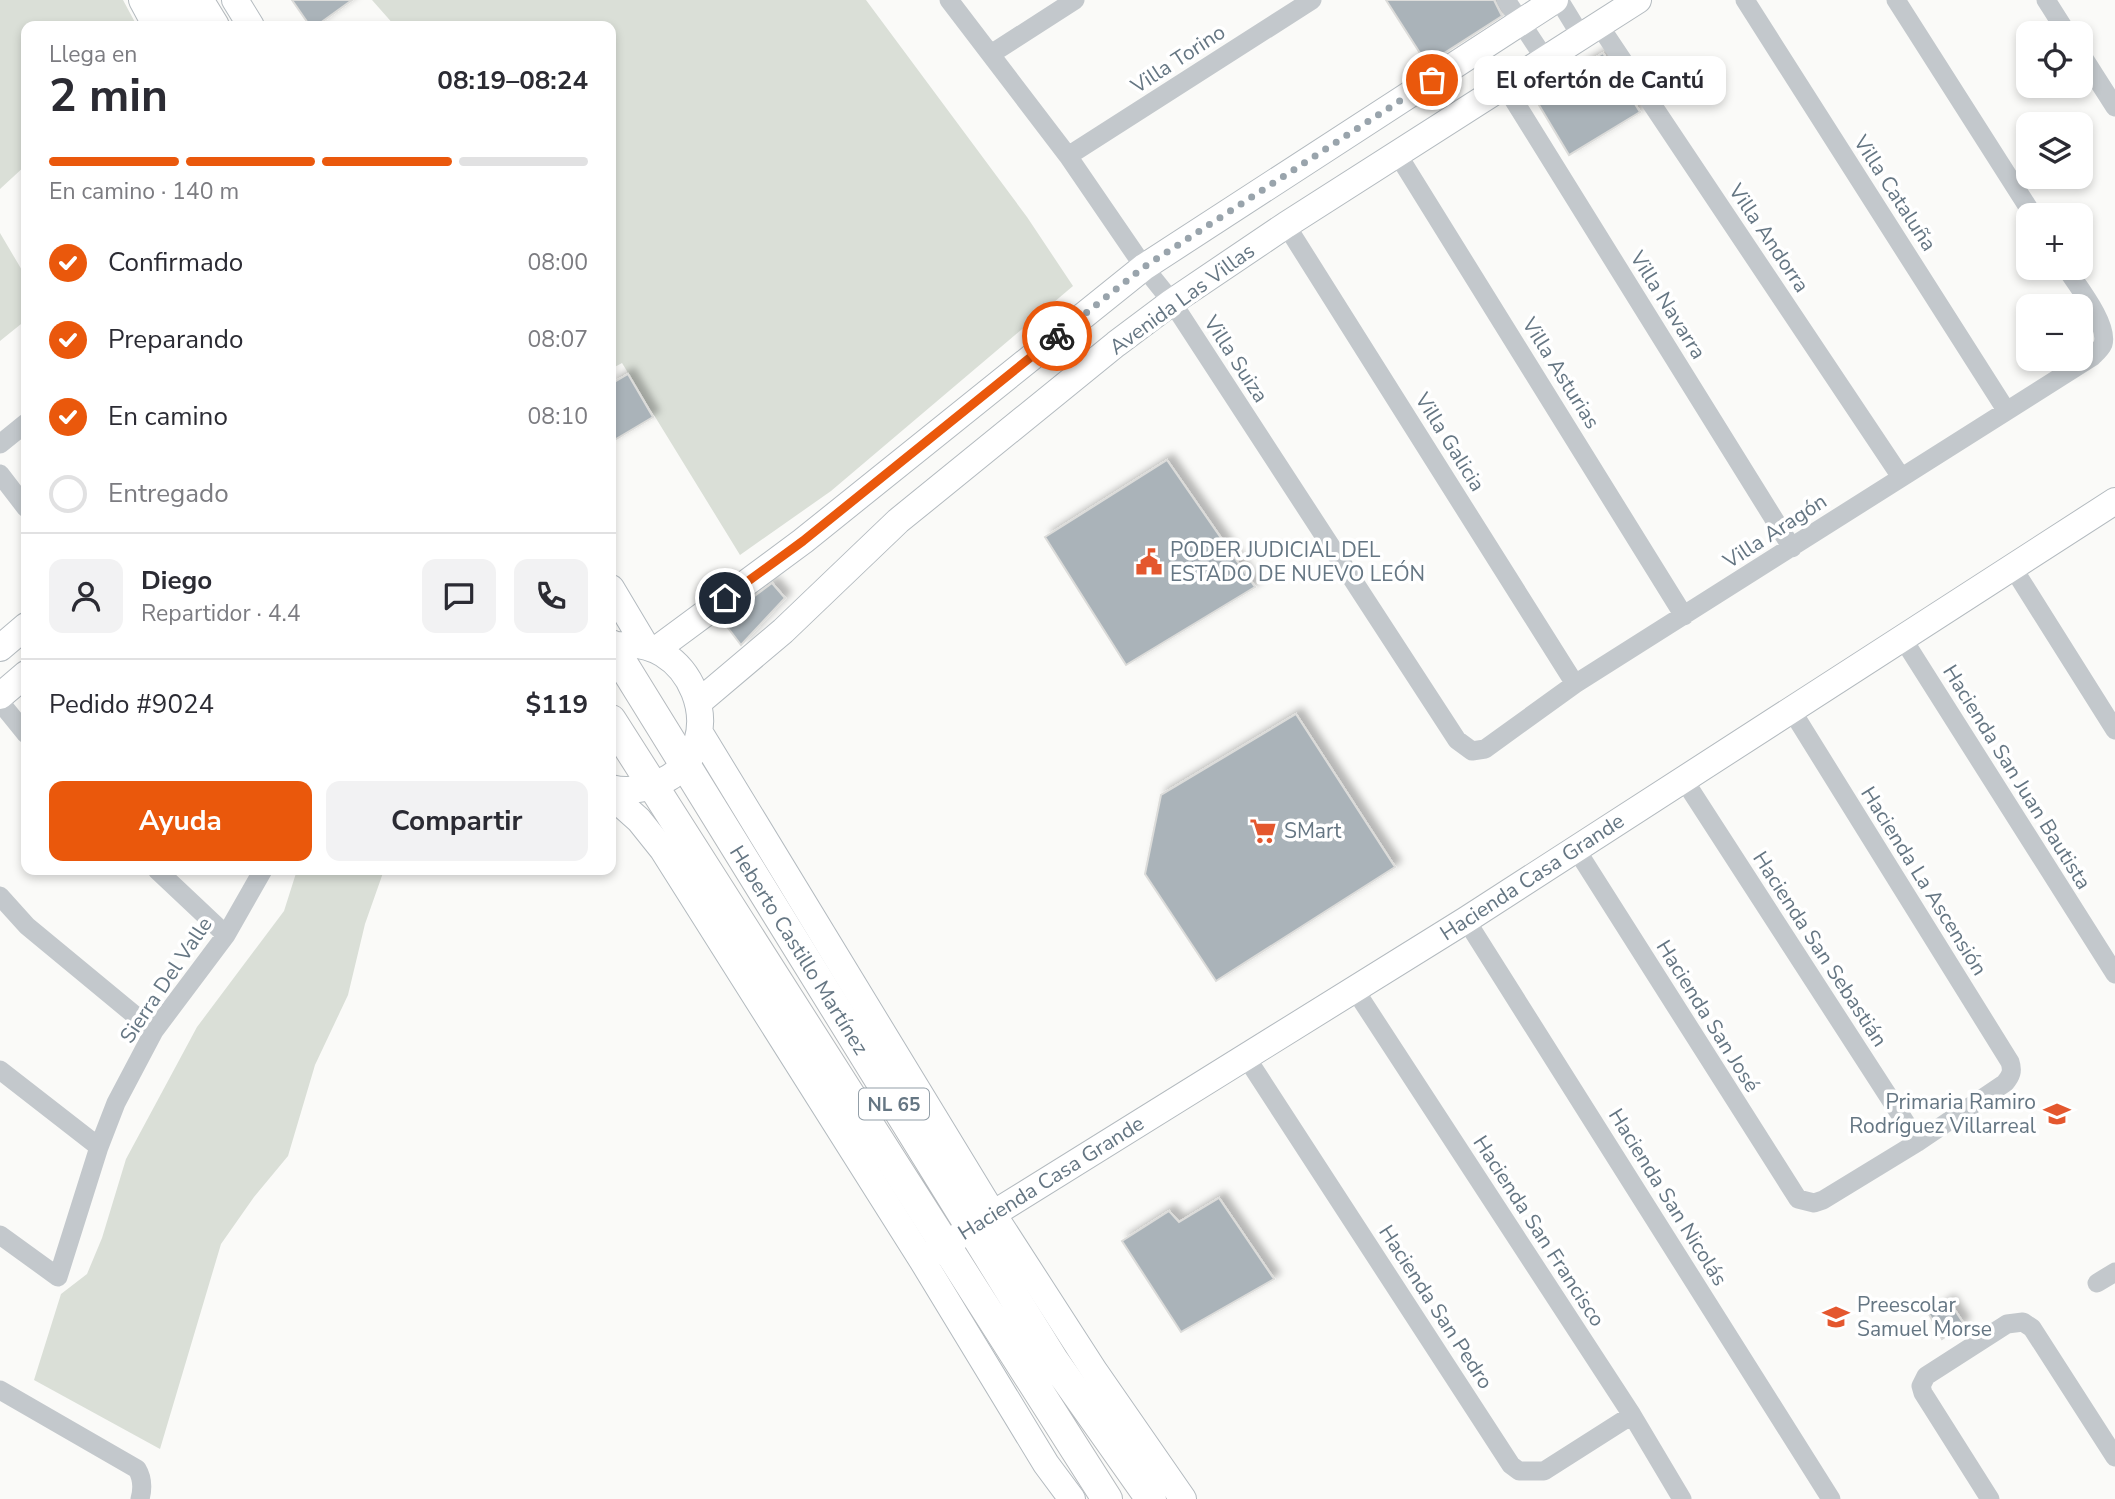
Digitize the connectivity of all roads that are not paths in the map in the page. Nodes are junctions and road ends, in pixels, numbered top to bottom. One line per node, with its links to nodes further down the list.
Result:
1 (142, 0): 14 (street)
2 (165, 0): 15 (main road)
3 (198, 0): 16 (main road)
4 (235, 0): 17 (street)
5 (949, 0): 21 (street, Villa Suiza)
6 (1075, 0): 21 (street)
7 (1312, 0): 27 (street, Villa Torino)
8 (1506, 0): 19 (street)
9 (1557, 0): 19 (street, Avenida Las Villas); 20 (street, Villa Andorra)
10 (1638, 0): 20 (street, Avenida Las Villas)
11 (1745, 0): 33 (street, Villa Cataluña)
12 (1896, 0): 28 (street)
13 (2046, 0): 18 (street)
14 (153, 21)
15 (179, 21)
16 (211, 21)
17 (248, 21)
18 (2059, 21)
19 (1521, 23): 22 (street); 30 (street, Avenida Las Villas)
20 (1590, 30): 22 (street, Avenida Las Villas); 37 (street, Villa Andorra)
21 (991, 54): 27 (street, Villa Suiza)
22 (1545, 59): 24 (street, Avenida Las Villas)
23 (2093, 73): 25 (street)
24 (1506, 86): 26 (street, Avenida Las Villas); 40 (street, Villa Navarra)
25 (2115, 107)
26 (1398, 155): 29 (street, Avenida Las Villas); 43 (street, Villa Asturias)
27 (1068, 156): 30 (street, Villa Suiza)
28 (2025, 203)
29 (1286, 225): 32 (street, Avenida Las Villas); 51 (street, Villa Galicia)
30 (1144, 267): 32 (street, Villa Suiza); 47 (street, Avenida Las Villas)
31 (2074, 280): 33 (street, Villa Aragón)
32 (1172, 302): 54 (street, Avenida Las Villas); 60 (street, Villa Suiza)
33 (2006, 410): 37 (street, Villa Aragón)
34 (21, 427): 35 (street)
35 (0, 444)
36 (0, 474): 38 (street)
37 (1901, 477): 40 (street, Villa Aragón)
38 (21, 501)
39 (2115, 501): 41 (street, Hacienda Casa Grande)
40 (1792, 548): 43 (street, Villa Aragón)
41 (2013, 568): 45 (street, Hacienda Casa Grande); 58 (street)
42 (616, 595): 47 (street)
43 (1684, 616): 51 (street, Villa Aragón)
44 (21, 630): 48 (street)
45 (1903, 639): 55 (street, Hacienda Casa Grande); 72 (street, Hacienda San Juan Bautista)
46 (616, 645): 47 (street)
47 (651, 647): 54 (street)
48 (0, 648)
49 (616, 654): 61 (main road, Heberto Castillo Martínez / NL 65)
50 (21, 678): 52 (street)
51 (1574, 684): 60 (street, Villa Aragón)
52 (0, 696)
53 (0, 702): 56 (street)
54 (699, 702): 59 (street)
55 (1792, 711): 62 (street, Hacienda Casa Grande); 77 (street, Hacienda La Ascensión)
56 (21, 728)
57 (616, 728): 63 (main road, Heberto Castillo Martínez / NL 65)
58 (2115, 730)
59 (700, 733): 61 (street); 79 (street)
60 (1472, 751)
61 (684, 764): 63 (street); 79 (main road, Heberto Castillo Martínez / NL 65)
62 (1684, 780): 66 (street, Hacienda Casa Grande); 77 (street, Hacienda San Sebastián)
63 (652, 787): 64 (street); 81 (main road, Heberto Castillo Martínez / NL 65)
64 (616, 788)
65 (616, 799): 81 (street)
66 (1576, 849): 70 (street, Hacienda Casa Grande); 77 (street, Hacienda San José)
67 (162, 875): 71 (street)
68 (260, 875): 71 (street, Sierra Del Valle)
69 (0, 896): 74 (street)
70 (1465, 920): 73 (street, Hacienda Casa Grande); 93 (street, Hacienda San Nicolás)
71 (226, 935): 74 (street, Sierra Del Valle)
72 (2115, 974)
73 (1355, 990): 75 (street, Hacienda Casa Grande); 85 (street, Hacienda San Francisco)
74 (154, 1031): 78 (street, Sierra Del Valle)
75 (1246, 1057): 79 (street, Hacienda Casa Grande); 85 (street, Hacienda San Pedro)
76 (0, 1070): 78 (street)
77 (1918, 1142)
78 (99, 1147): 80 (street, Sierra Del Valle)
79 (982, 1221): 81 (street, Hacienda Casa Grande); 90 (main road, Heberto Castillo Martínez / NL 65); 91 (street)
80 (0, 1235)
81 (933, 1253): 88 (street); 89 (main road, Heberto Castillo Martínez / NL 65)
82 (2115, 1272): 83 (street)
83 (2097, 1283)
84 (0, 1390): 87 (street)
85 (1632, 1415): 92 (street, Hacienda San Francisco)
86 (2115, 1457): 94 (street)
87 (140, 1499)
88 (1072, 1499)
89 (1107, 1499)
90 (1151, 1499)
91 (1182, 1499)
92 (1682, 1499)
93 (1831, 1499)
94 (1990, 1499)

